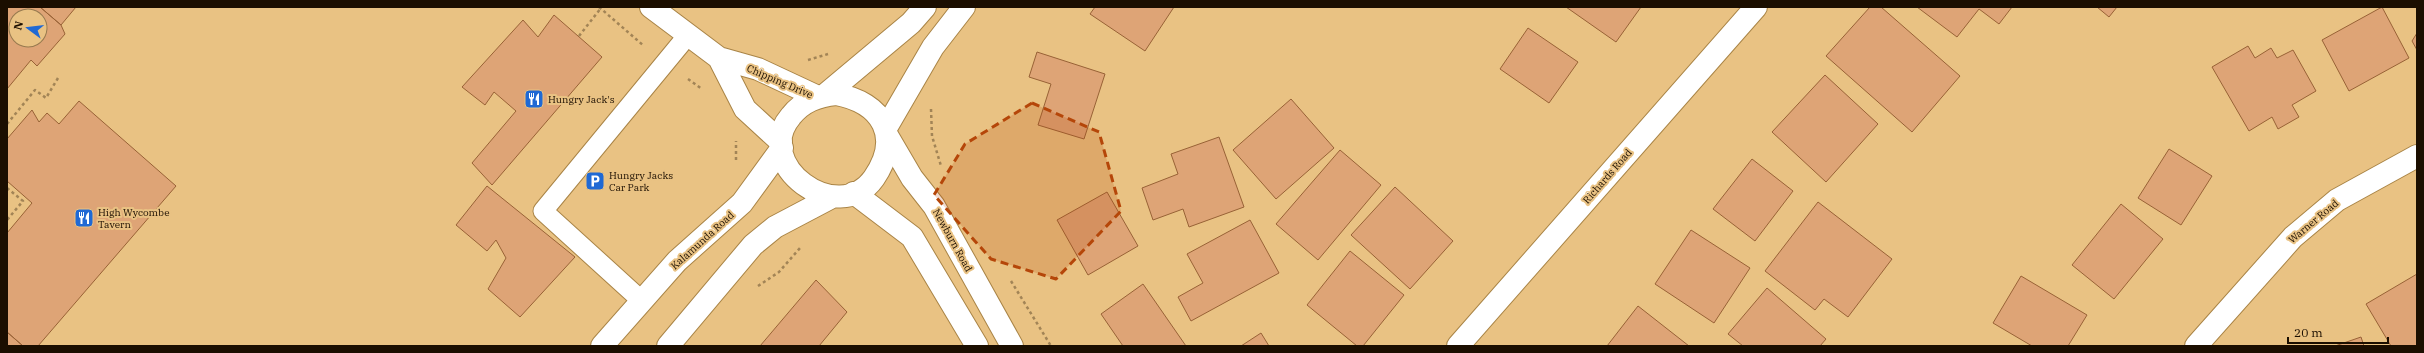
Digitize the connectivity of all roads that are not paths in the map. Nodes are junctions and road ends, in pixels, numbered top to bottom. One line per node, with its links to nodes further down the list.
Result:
1 (651, 7): 5 (street, Chipping Drive)
2 (925, 7): 7 (street, Kalamunda Road)
3 (964, 7): 8 (street)
4 (1756, 7): 18 (street, Richards Road)
5 (688, 35): 6 (street, Chipping Drive); 13 (lane)
6 (719, 58): 7 (street, Chipping Drive); 9 (street, Chipping Drive)
7 (822, 96): 8 (street); 9 (street, Kalamunda Road)
8 (887, 132): 11 (street); 17 (street, Newburn Road)
9 (782, 149): 12 (street); 13 (street, Kalamunda Road)
10 (2417, 156): 19 (street, Warner Road)
11 (854, 193): 12 (street); 16 (street)
12 (832, 197): 15 (street)
13 (642, 301): 14 (street, Kalamunda Road)
14 (602, 346)
15 (668, 346)
16 (977, 346)
17 (1012, 346)
18 (1458, 346)
19 (2196, 346)

